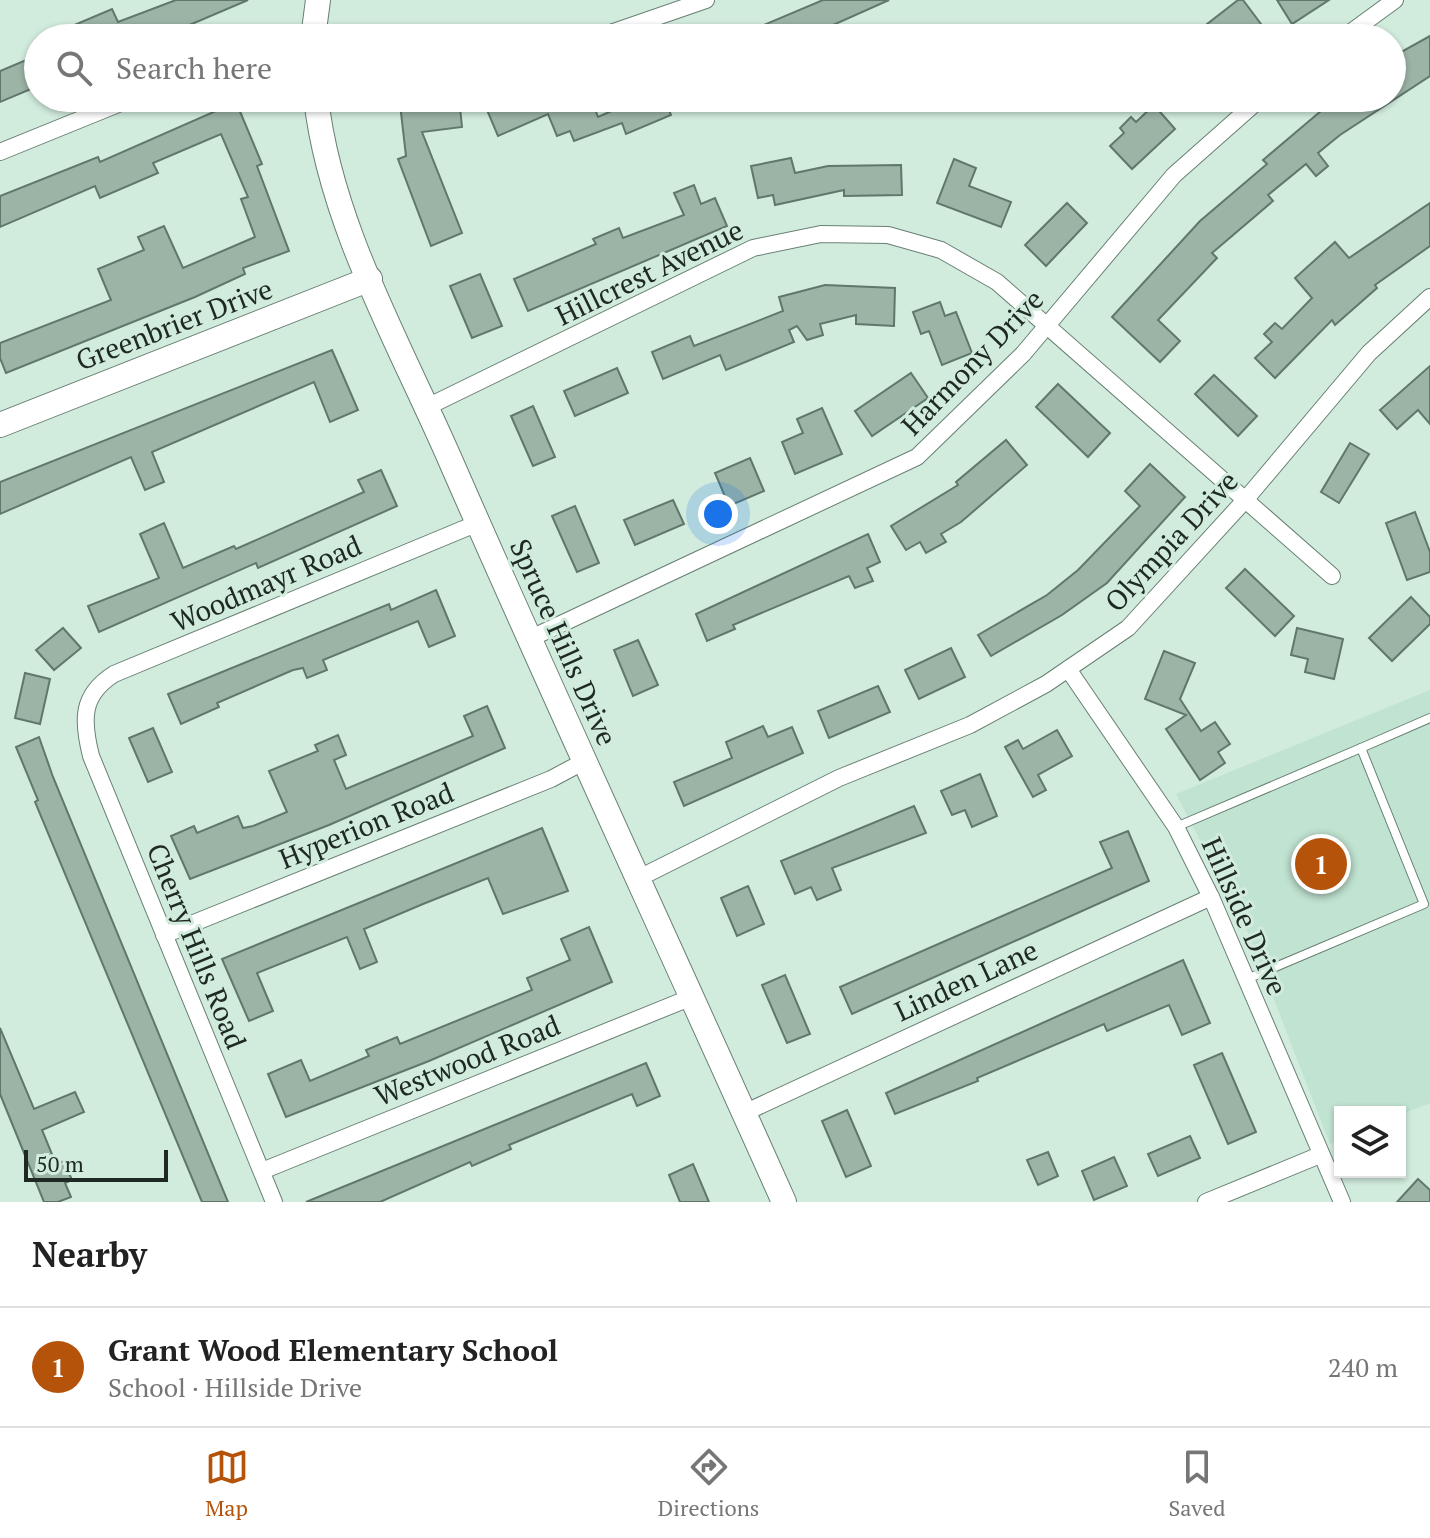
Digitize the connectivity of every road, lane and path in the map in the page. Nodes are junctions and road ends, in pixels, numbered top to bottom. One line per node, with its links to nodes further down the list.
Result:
1 (318, 0): 4 (main road)
2 (1395, 0): 6 (street)
3 (702, 1): 5 (street)
4 (315, 24)
5 (636, 24)
6 (1362, 24)
7 (99, 112): 10 (street)
8 (318, 112): 11 (main road, Spruce Hills Drive)
9 (1245, 112): 13 (street, Harmony Drive)
10 (0, 152)
11 (370, 279): 14 (main road, Spruce Hills Drive); 15 (main road, Greenbrier Drive)
12 (1430, 297): 16 (street, Olympia Drive)
13 (1048, 325): 14 (street, Hillcrest Avenue); 16 (street, Hillcrest Avenue); 19 (street, Harmony Drive)
14 (427, 407): 17 (main road, Spruce Hills Drive)
15 (0, 425)
16 (1246, 499): 18 (street, Hillcrest Avenue); 20 (street, Olympia Drive)
17 (478, 523): 19 (main road, Spruce Hills Drive); 21 (street, Woodmayr Road)
18 (1332, 576)
19 (529, 639): 24 (main road, Spruce Hills Drive)
20 (1068, 669): 25 (street, Hillside Drive); 26 (street, Olympia Drive)
21 (87, 706): 28 (street, Cherry Hills Road)
22 (1430, 718): 23 (lane)
23 (1361, 748): 25 (lane); 29 (lane)
24 (585, 761): 26 (main road, Spruce Hills Drive); 28 (street, Hyperion Road)
25 (1176, 827): 27 (street, Hillside Drive)
26 (639, 878): 30 (main road, Spruce Hills Drive)
27 (1211, 897): 29 (street, Hillside Drive); 31 (street, Linden Lane)
28 (164, 935): 33 (street, Cherry Hills Road)
29 (1246, 979): 32 (street, Hillside Drive)
30 (692, 997): 31 (main road, Spruce Hills Drive); 33 (street, Westwood Road)
31 (744, 1113): 35 (main road, Spruce Hills Drive)
32 (1320, 1155): 36 (street); 37 (street, Hillside Drive)
33 (262, 1171): 34 (street, Cherry Hills Road)
34 (274, 1202)
35 (784, 1202)
36 (1206, 1202)
37 (1342, 1202)

